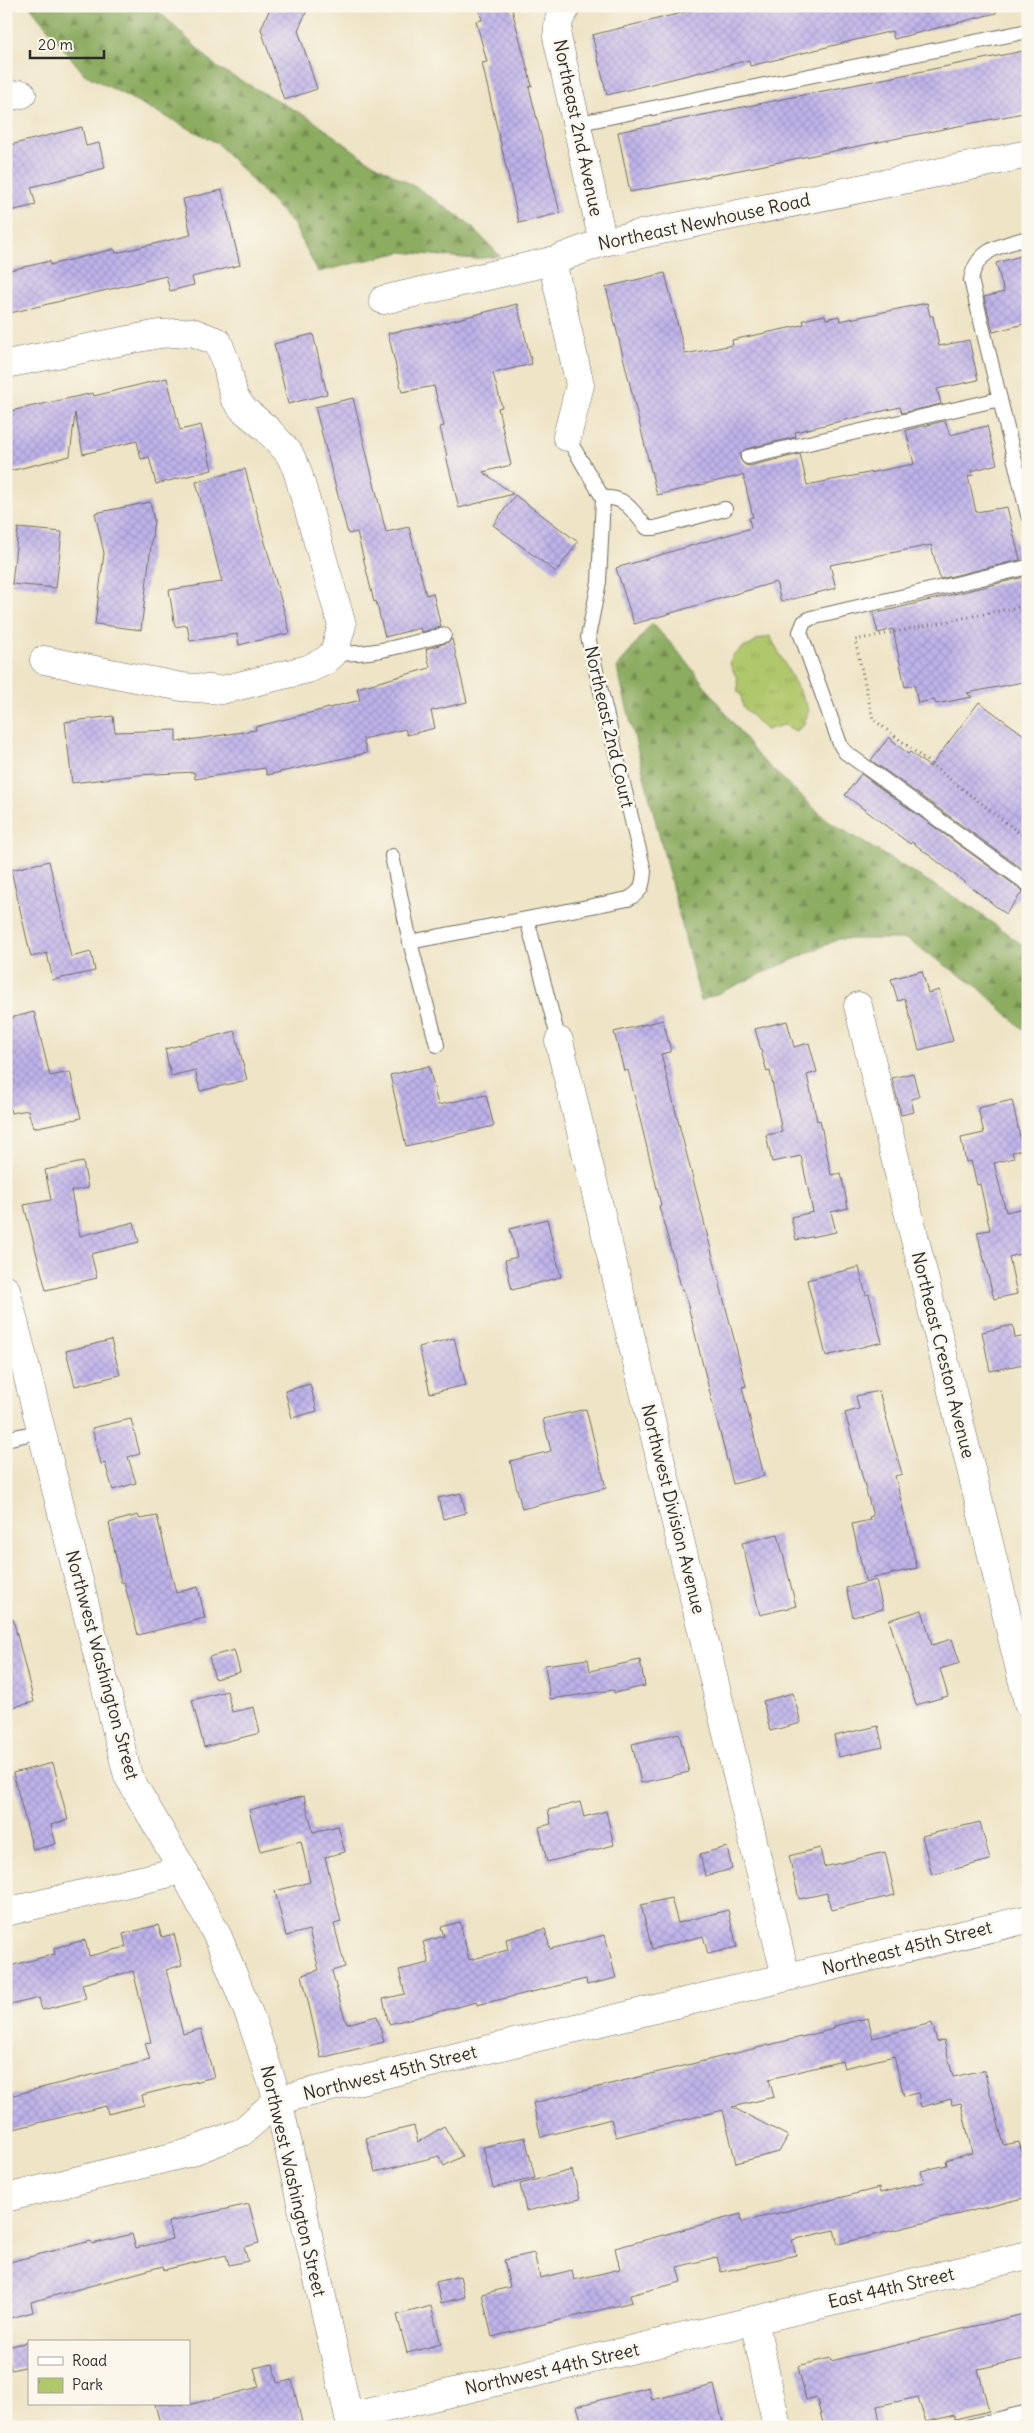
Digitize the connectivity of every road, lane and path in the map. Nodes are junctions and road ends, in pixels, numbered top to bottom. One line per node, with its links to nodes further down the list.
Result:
1 (564, 10): 3 (street, Northeast 2nd Avenue)
2 (1028, 31): 3 (lane)
3 (575, 124): 6 (street, Northeast 2nd Avenue)
4 (1028, 154): 6 (street, Northeast Newhouse Road)
5 (1028, 238): 10 (lane)
6 (603, 242): 7 (street, Northeast Newhouse Road)
7 (552, 261): 8 (street, Northeast Newhouse Road); 11 (street)
8 (383, 300)
9 (6, 364): 19 (street)
10 (1000, 399): 12 (lane); 15 (lane)
11 (567, 437): 13 (lane)
12 (748, 457)
13 (603, 498): 14 (lane); 24 (lane, Northeast 2nd Court)
14 (725, 509)
15 (1028, 514)
16 (1028, 567): 23 (lane)
17 (1028, 605): 21 (path)
18 (444, 635): 19 (lane)
19 (334, 653): 20 (street)
20 (44, 660)
21 (1028, 840)
22 (392, 856): 25 (lane)
23 (1028, 884)
24 (527, 919): 25 (lane); 27 (lane)
25 (410, 942): 28 (lane)
26 (858, 1006): 32 (street, Northeast Creston Avenue)
27 (559, 1041): 36 (street, Northwest Division Avenue)
28 (436, 1045)
29 (8, 1306): 30 (street, Northwest Washington Street)
30 (42, 1431): 31 (lane); 33 (street, Northwest Washington Street)
31 (6, 1439)
32 (1028, 1703)
33 (183, 1870): 34 (street); 37 (street, Northwest Washington Street)
34 (6, 1912)
35 (1028, 1919): 36 (street, Northeast 45th Street)
36 (786, 1977): 37 (street, Northwest 45th Street)
37 (278, 2100): 38 (street, Northwest 45th Street); 42 (street, Northwest Washington Street)
38 (6, 2198)
39 (1028, 2255): 40 (street, East 44th Street)
40 (754, 2320): 42 (street, Northwest 44th Street); 43 (street)
41 (1028, 2412): 44 (lane)
42 (350, 2422)
43 (777, 2427)
44 (967, 2427)

